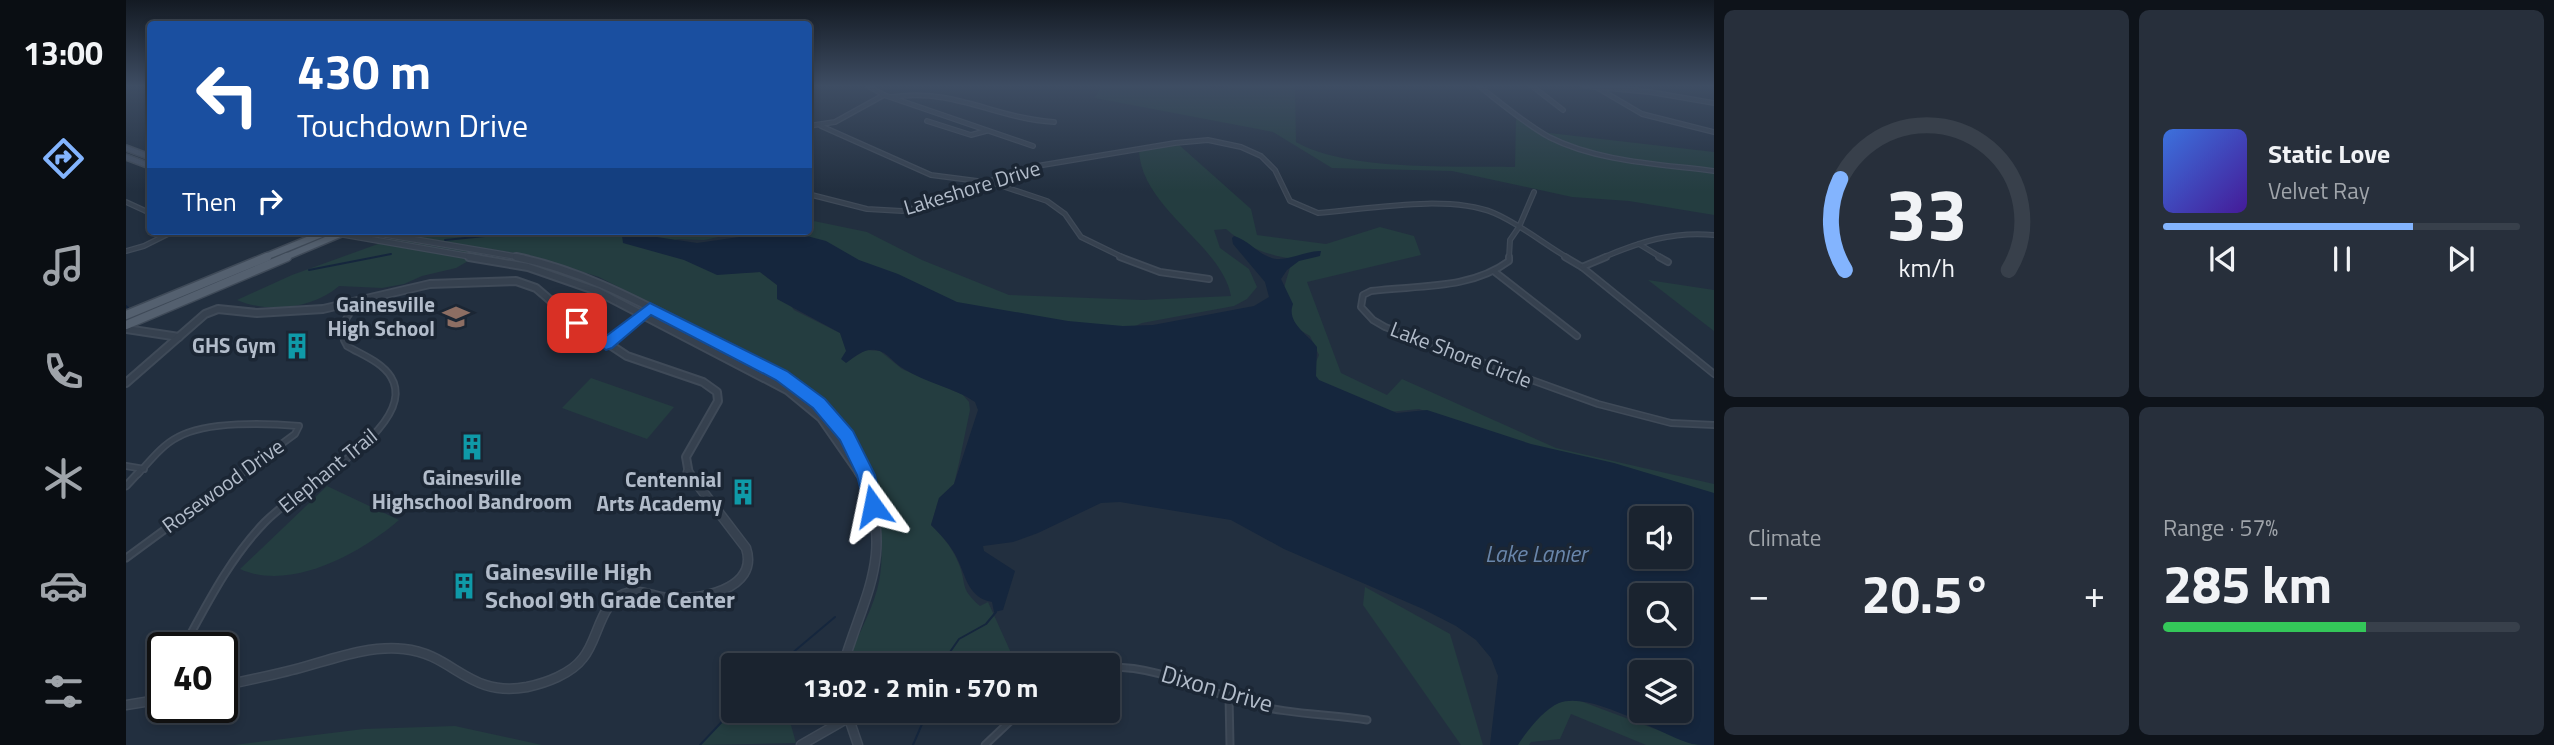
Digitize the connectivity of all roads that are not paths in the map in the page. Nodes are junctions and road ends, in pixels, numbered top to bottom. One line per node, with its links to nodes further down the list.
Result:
1 (837, 121): 9 (street)
2 (927, 121): 10 (street)
3 (959, 121): 10 (street)
4 (1048, 121): 7 (street)
5 (1525, 121): 17 (street)
6 (1669, 121): 11 (street)
7 (1054, 122)
8 (812, 126): 9 (street)
9 (821, 126): 18 (street)
10 (986, 130): 12 (street)
11 (1714, 132)
12 (1033, 146)
13 (126, 148): 14 (main road)
14 (147, 156)
15 (126, 157): 16 (main road)
16 (147, 165)
17 (1714, 171)
18 (986, 182): 20 (street, Lakeshore Drive); 23 (street, Lakeshore Drive); 37 (street)
19 (1534, 192): 23 (street)
20 (812, 195)
21 (126, 202): 22 (street)
22 (147, 212)
23 (1519, 227): 35 (street); 36 (street)
24 (166, 235): 33 (street)
25 (307, 235): 31 (main road)
26 (328, 235): 31 (main road)
27 (331, 235): 42 (main road)
28 (354, 235): 40 (street)
29 (396, 235): 39 (street)
30 (1714, 235): 32 (street)
31 (300, 243): 41 (main road)
32 (1638, 243): 34 (street); 35 (street)
33 (126, 251)
34 (1668, 262)
35 (1583, 267): 48 (street)
36 (1494, 272): 44 (street); 50 (street, Lake Shore Circle)
37 (1209, 279)
38 (359, 302): 45 (street); 46 (street); 58 (street, Elephant Trail)
39 (650, 308): 40 (street); 54 (street)
40 (644, 314): 46 (street); 54 (street)
41 (126, 315)
42 (126, 327): 43 (street)
43 (155, 333): 45 (street); 47 (street)
44 (1577, 336)
45 (179, 337): 47 (street)
46 (606, 344): 57 (street)
47 (166, 348): 49 (street)
48 (1714, 374)
49 (126, 383)
50 (1714, 425)
51 (126, 466): 52 (street)
52 (144, 469): 53 (street); 55 (street, Rosewood Drive)
53 (126, 486)
54 (870, 489): 59 (street)
55 (126, 558)
56 (631, 578): 57 (street)
57 (634, 592): 61 (street)
58 (192, 632)
59 (848, 653)
60 (1120, 666): 62 (street, Dixon Drive)
61 (238, 682)
62 (1229, 696): 65 (street, Dixon Drive); 73 (street)
63 (147, 702): 64 (street)
64 (126, 705)
65 (1367, 720)
66 (836, 723): 69 (street)
67 (850, 723): 71 (street)
68 (1008, 723): 72 (street)
69 (813, 741): 70 (street)
70 (801, 745)
71 (858, 745)
72 (985, 745)
73 (1230, 745)

